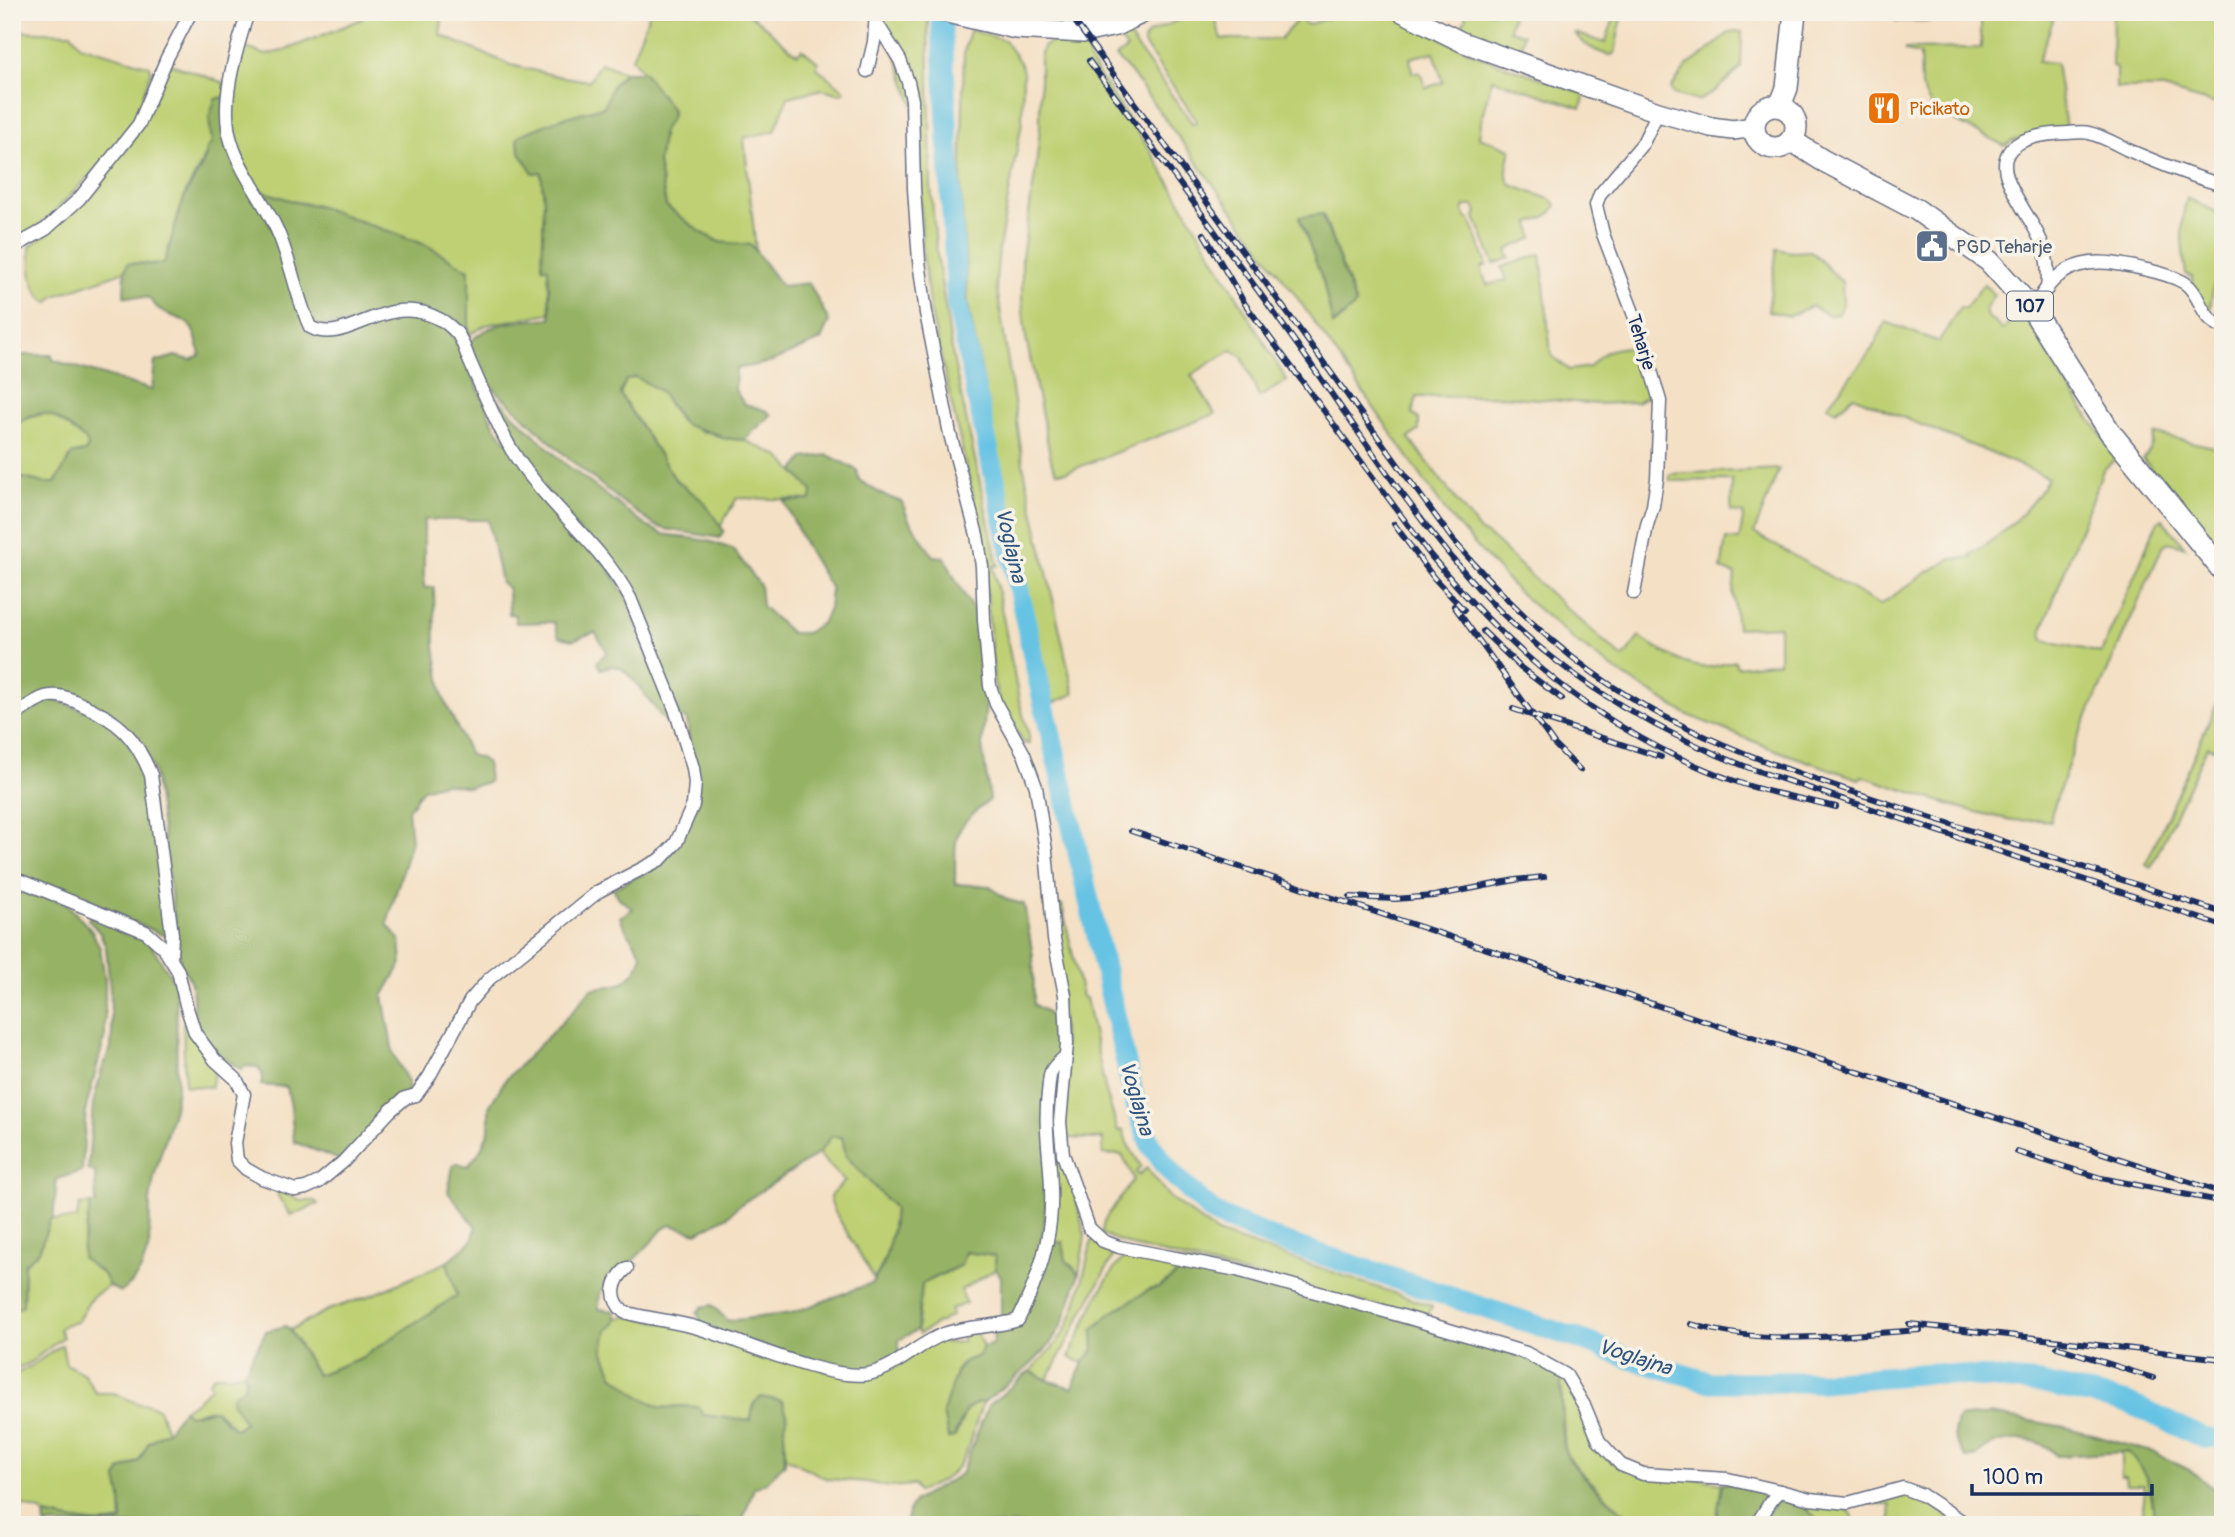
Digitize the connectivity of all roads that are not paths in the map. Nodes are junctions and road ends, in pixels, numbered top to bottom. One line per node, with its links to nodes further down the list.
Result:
1 (191, 12): 14 (street)
2 (248, 12): 22 (street)
3 (943, 12): 4 (street)
4 (1145, 12)
5 (1402, 12): 10 (street)
6 (1796, 12): 9 (main road)
7 (876, 17): 8 (street); 23 (street)
8 (867, 71)
9 (1780, 106): 11 (main road); 12 (main road)
10 (1658, 112): 11 (street); 19 (street, Teharje)
11 (1754, 127): 12 (main road)
12 (1791, 140): 16 (main road, 107)
13 (2223, 185): 15 (street)
14 (12, 248)
15 (2047, 289): 16 (street); 17 (street)
16 (2032, 309): 18 (main road, 107)
17 (2223, 327)
18 (2223, 571)
19 (1634, 593)
20 (12, 717): 22 (street)
21 (12, 879): 22 (street)
22 (171, 960)
23 (1066, 1056): 24 (street); 25 (street)
24 (627, 1268)
25 (1780, 1491): 26 (street); 27 (street)
26 (1756, 1525)
27 (1968, 1525)

